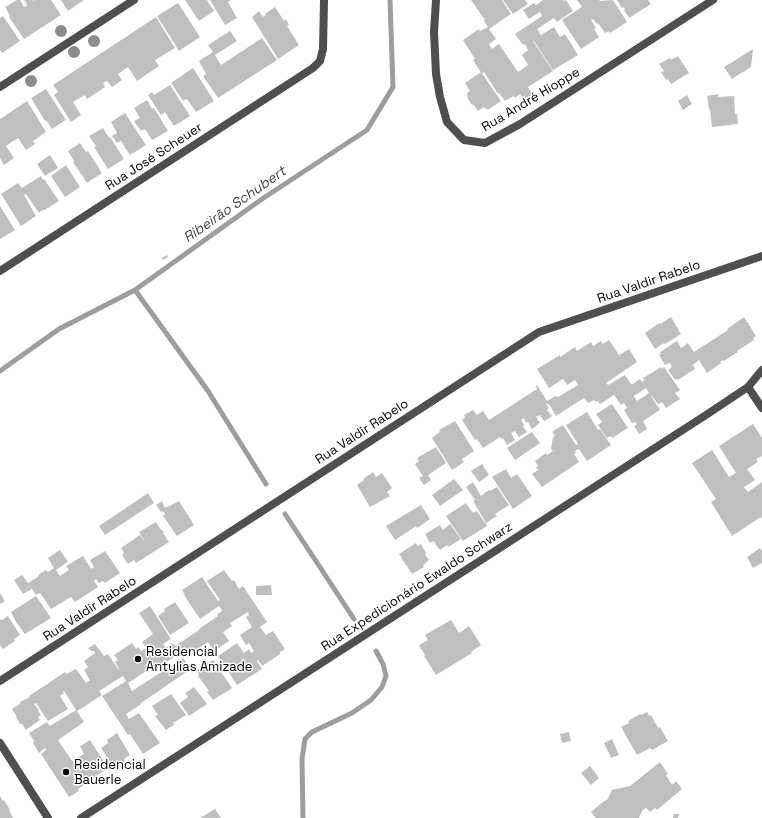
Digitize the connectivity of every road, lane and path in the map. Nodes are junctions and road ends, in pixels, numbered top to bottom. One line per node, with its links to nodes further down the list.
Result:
1 (134, 0): 5 (street)
2 (324, 0): 7 (street, Rua José Scheuer)
3 (436, 0): 4 (street, Rua André Hioppe)
4 (713, 0)
5 (0, 87)
6 (762, 256): 11 (street, Rua Valdir Rabelo)
7 (0, 271)
8 (762, 370): 9 (street, Rua Expedicionário Ewaldo Schwarz)
9 (748, 387): 10 (street); 14 (street, Rua Expedicionário Ewaldo Schwarz)
10 (762, 408)
11 (0, 681)
12 (0, 743): 13 (street)
13 (48, 818)
14 (81, 818)

